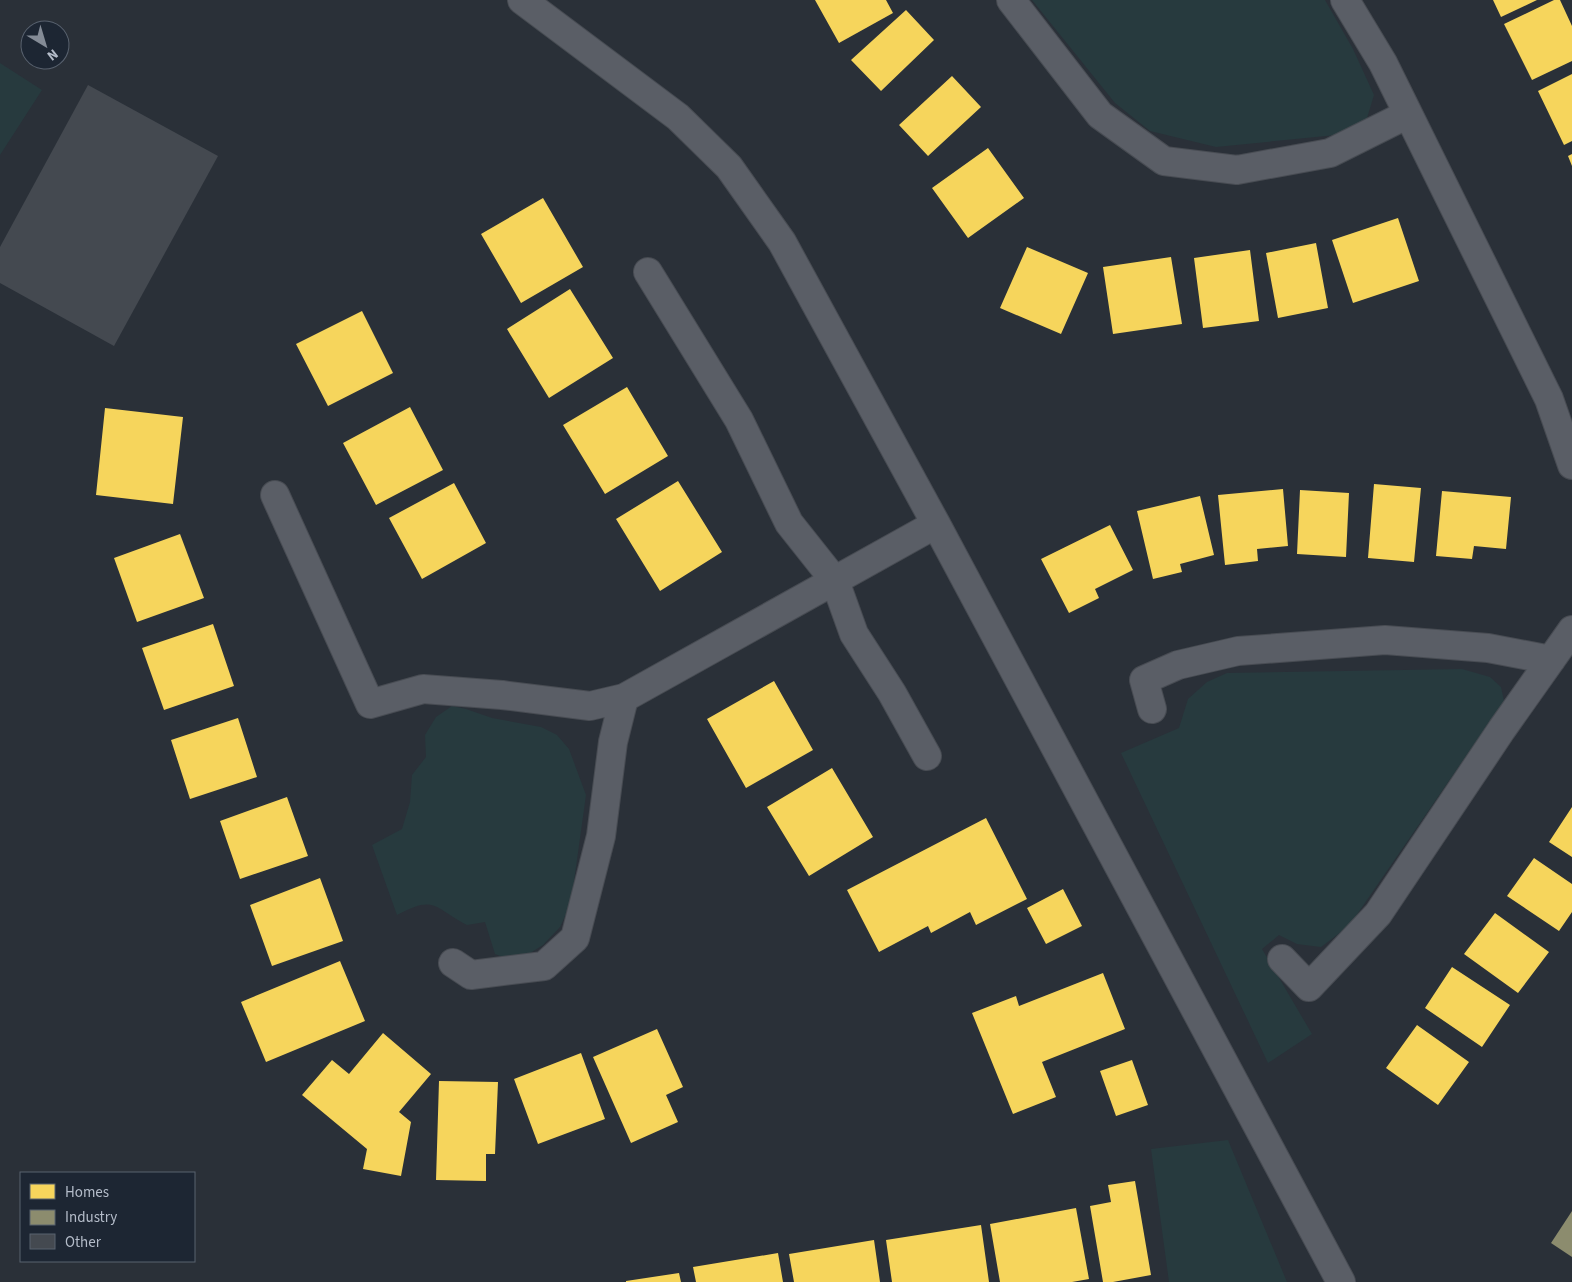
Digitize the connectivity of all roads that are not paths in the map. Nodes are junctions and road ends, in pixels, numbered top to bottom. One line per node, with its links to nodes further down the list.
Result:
1 (522, 0): 8 (street)
2 (1010, 0): 4 (street)
3 (1345, 0): 4 (street)
4 (1408, 114): 6 (street)
5 (648, 272): 9 (street)
6 (1572, 465)
7 (275, 495): 12 (street)
8 (936, 524): 9 (street); 17 (street)
9 (835, 581): 12 (street); 14 (street)
10 (1572, 630): 11 (street)
11 (1551, 660): 13 (street); 15 (street)
12 (624, 698): 16 (street)
13 (1152, 709)
14 (926, 756)
15 (1282, 959)
16 (453, 963)
17 (1341, 1282)

